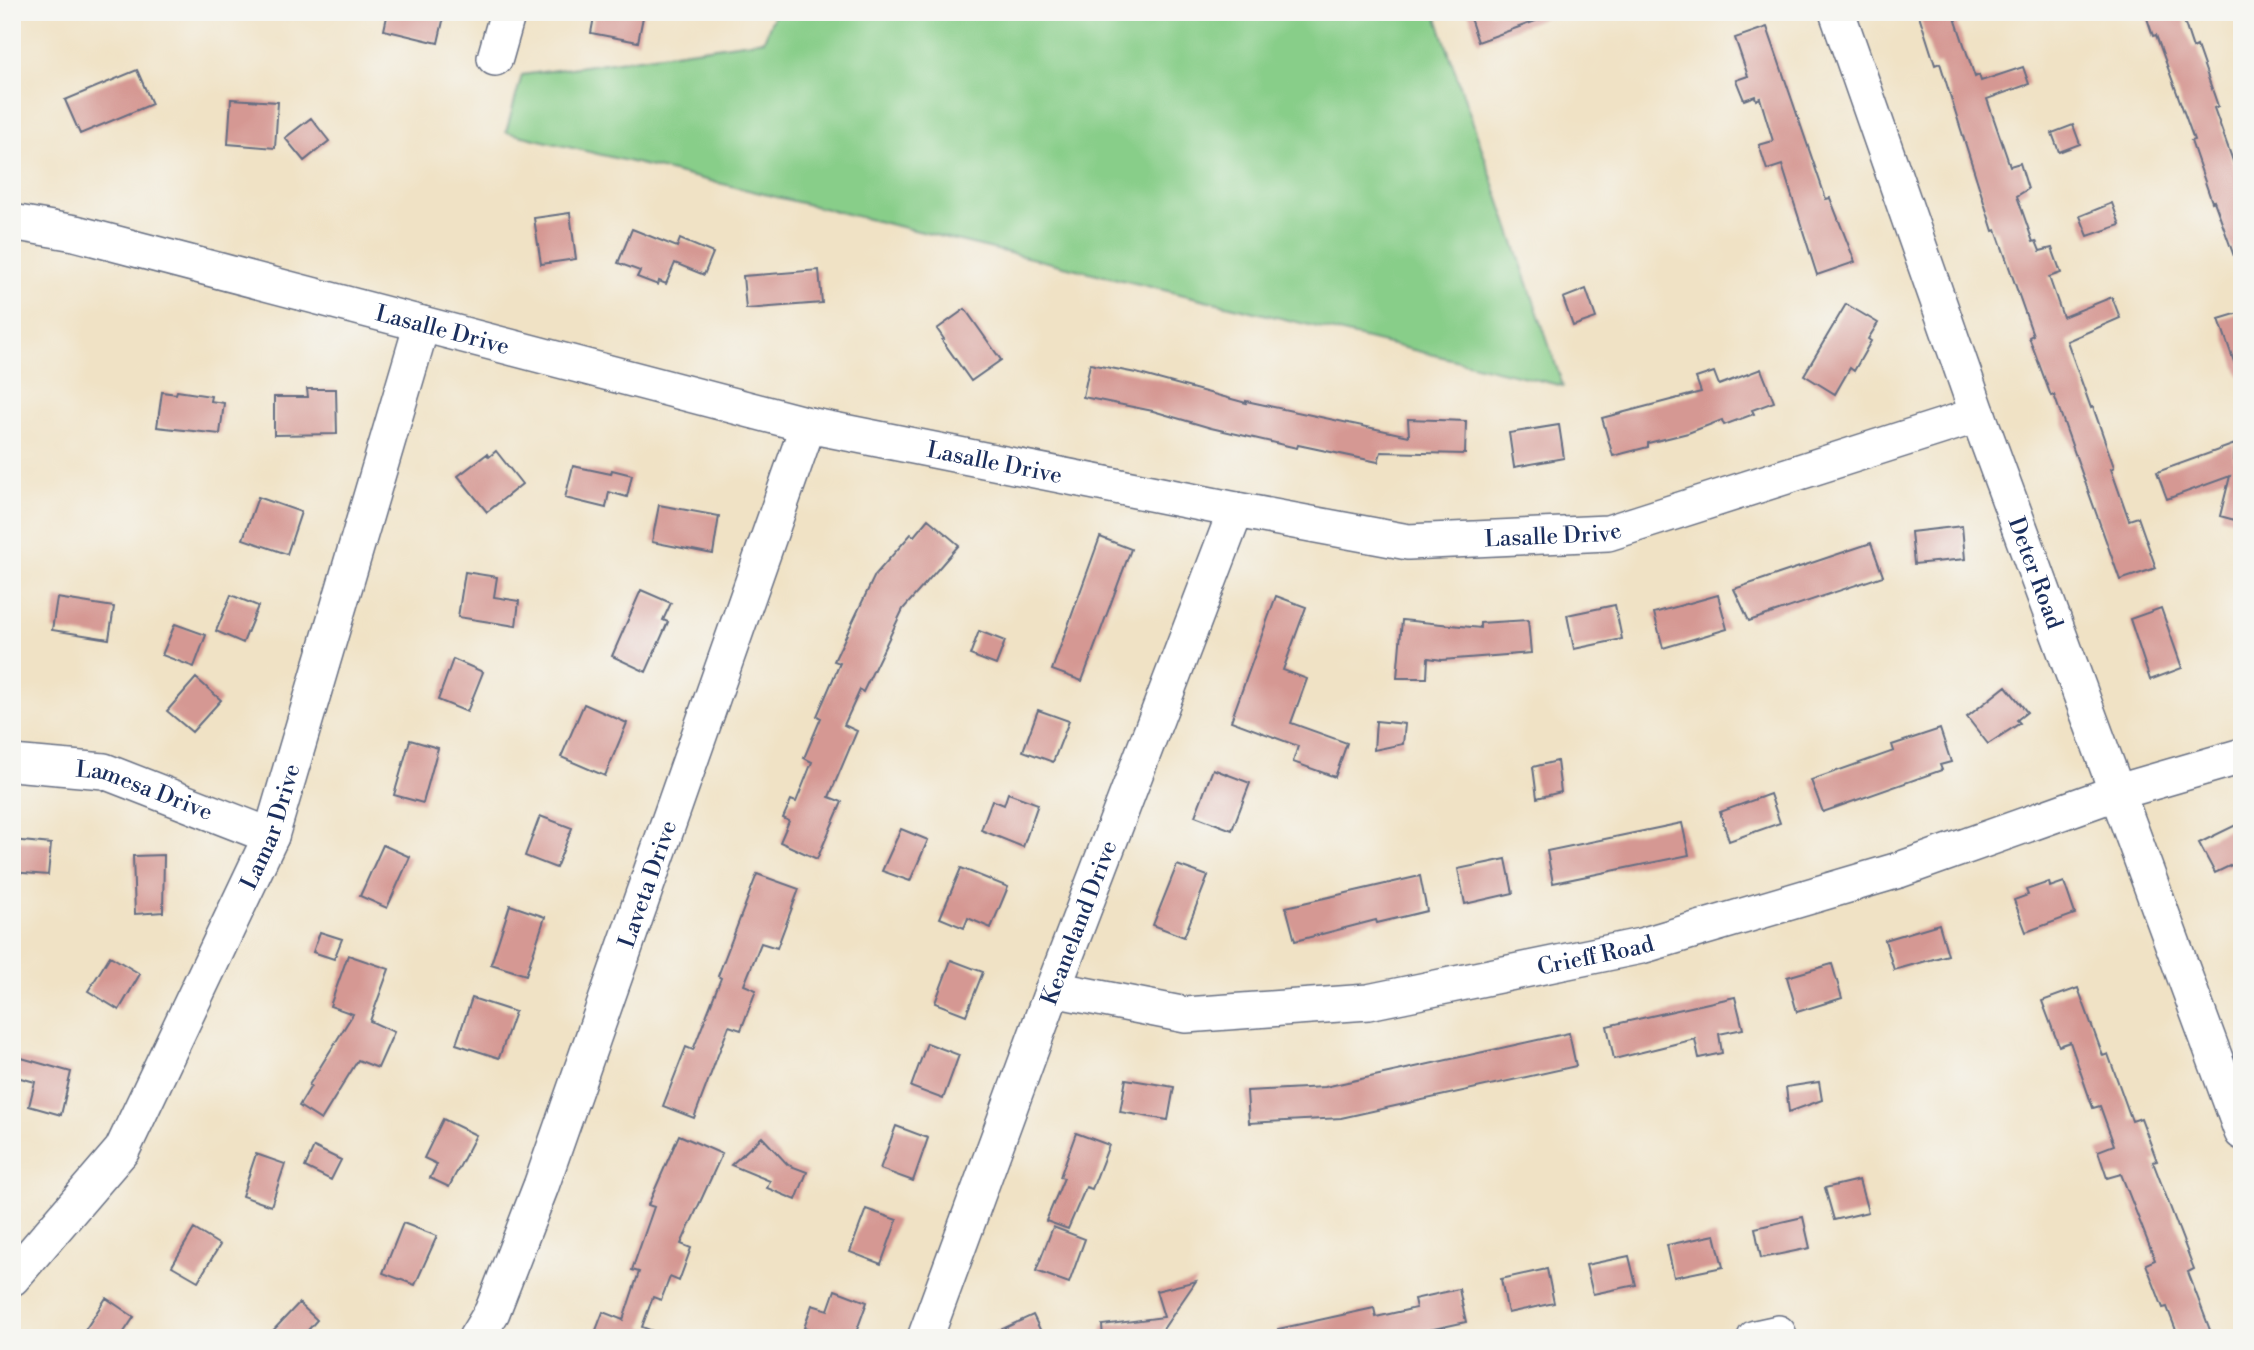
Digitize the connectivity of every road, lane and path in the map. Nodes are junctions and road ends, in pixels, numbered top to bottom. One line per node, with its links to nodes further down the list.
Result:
1 (508, 12): 3 (street)
2 (1838, 12): 6 (street, Deter Road)
3 (495, 58)
4 (12, 222): 5 (street, Lasalle Drive)
5 (422, 324): 7 (street, Lasalle Drive); 12 (street, Lamar Drive)
6 (1978, 415): 8 (street, Lasalle Drive); 11 (street, Deter Road)
7 (808, 425): 8 (street, Lasalle Drive); 16 (street, Laveta Drive)
8 (1236, 510): 13 (street, Keaneland Drive)
9 (2242, 756): 11 (street, Crieff Road)
10 (12, 763): 12 (street, Lamesa Drive)
11 (2118, 792): 13 (street, Crieff Road); 14 (street, Deter Road)
12 (271, 836): 15 (street, Lamar Drive)
13 (1053, 989): 17 (street, Keaneland Drive)
14 (2242, 1132)
15 (12, 1278)
16 (476, 1338)
17 (925, 1338)

